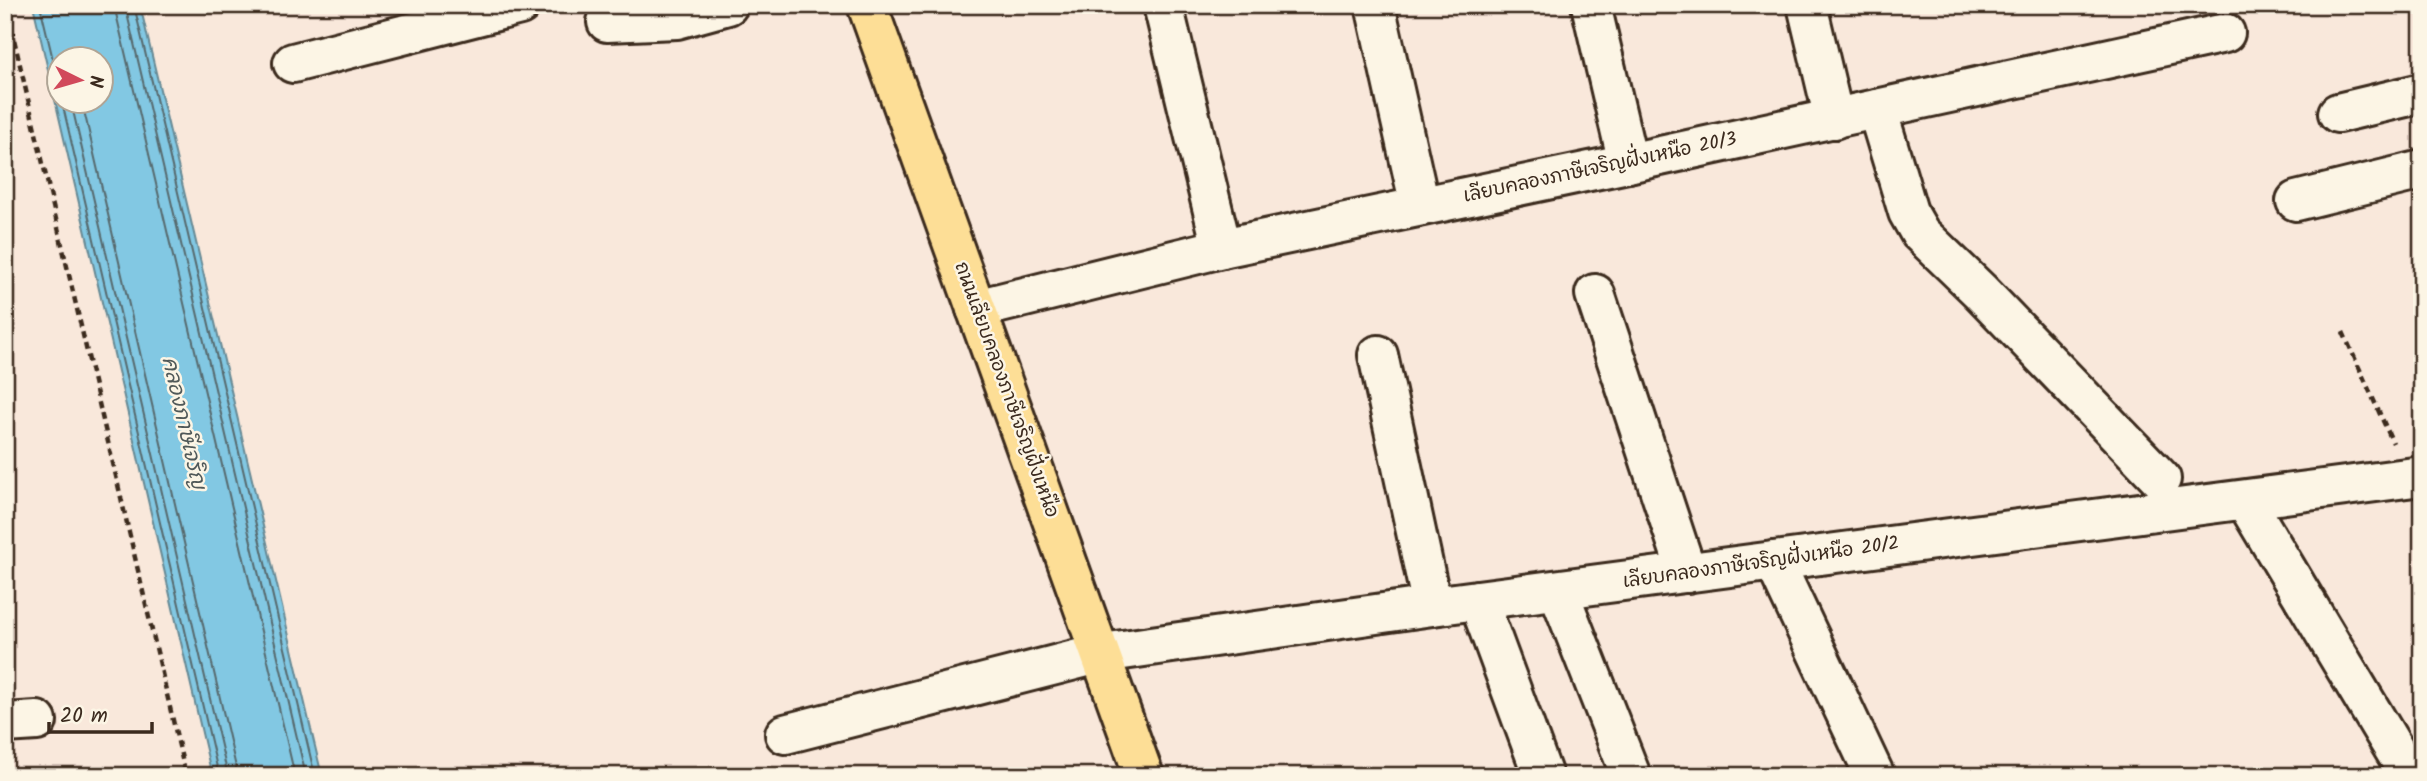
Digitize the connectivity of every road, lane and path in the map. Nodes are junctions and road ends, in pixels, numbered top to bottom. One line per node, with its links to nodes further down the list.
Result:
1 (6, 5): 35 (path)
2 (520, 5): 11 (street)
3 (728, 5): 9 (street)
4 (867, 5): 22 (main road, ถนนเลียบคลองภาษีเจริญฝั่งเหนือ)
5 (1163, 5): 20 (street)
6 (1375, 5): 19 (street)
7 (1591, 5): 16 (street)
8 (1807, 5): 15 (street)
9 (607, 22)
10 (2225, 33): 13 (street, เลียบคลองภาษีเจริญฝั่งเหนือ 20/3)
11 (293, 63)
12 (2422, 93): 14 (street)
13 (1877, 109): 15 (street, เลียบคลองภาษีเจริญฝั่งเหนือ 20/3); 26 (street)
14 (2338, 113)
15 (1834, 119): 16 (street, เลียบคลองภาษีเจริญฝั่งเหนือ 20/3)
16 (1628, 163): 19 (street, เลียบคลองภาษีเจริญฝั่งเหนือ 20/3)
17 (2422, 170): 18 (street)
18 (2296, 201)
19 (1420, 206): 20 (street, เลียบคลองภาษีเจริญฝั่งเหนือ 20/3)
20 (1222, 248): 22 (street, เลียบคลองภาษีเจริญฝั่งเหนือ 20/3)
21 (1595, 294): 29 (street)
22 (976, 309): 33 (main road, ถนนเลียบคลองภาษีเจริญฝั่งเหนือ)
23 (2343, 332): 25 (path)
24 (1378, 355): 32 (street)
25 (2415, 477): 27 (street, เลียบคลองภาษีเจริญฝั่งเหนือ 20/2)
26 (2161, 479)
27 (2245, 499): 28 (street, เลียบคลองภาษีเจริญฝั่งเหนือ 20/2); 40 (street)
28 (1774, 561): 29 (street, เลียบคลองภาษีเจริญฝั่งเหนือ 20/2); 39 (street)
29 (1687, 573): 30 (street, เลียบคลองภาษีเจริญฝั่งเหนือ 20/2)
30 (1558, 590): 31 (street, เลียบคลองภาษีเจริญฝั่งเหนือ 20/2); 38 (street)
31 (1478, 600): 32 (street, เลียบคลองภาษีเจริญฝั่งเหนือ 20/2); 37 (street)
32 (1432, 606): 33 (street, เลียบคลองภาษีเจริญฝั่งเหนือ 20/2)
33 (1102, 653): 34 (street, เลียบคลองภาษีเจริญฝั่งเหนือ 20/2); 36 (main road, ถนนเลียบคลองภาษีเจริญฝั่งเหนือ)
34 (785, 734)
35 (186, 776)
36 (1144, 776)
37 (1543, 776)
38 (1632, 776)
39 (1875, 776)
40 (2410, 776)

